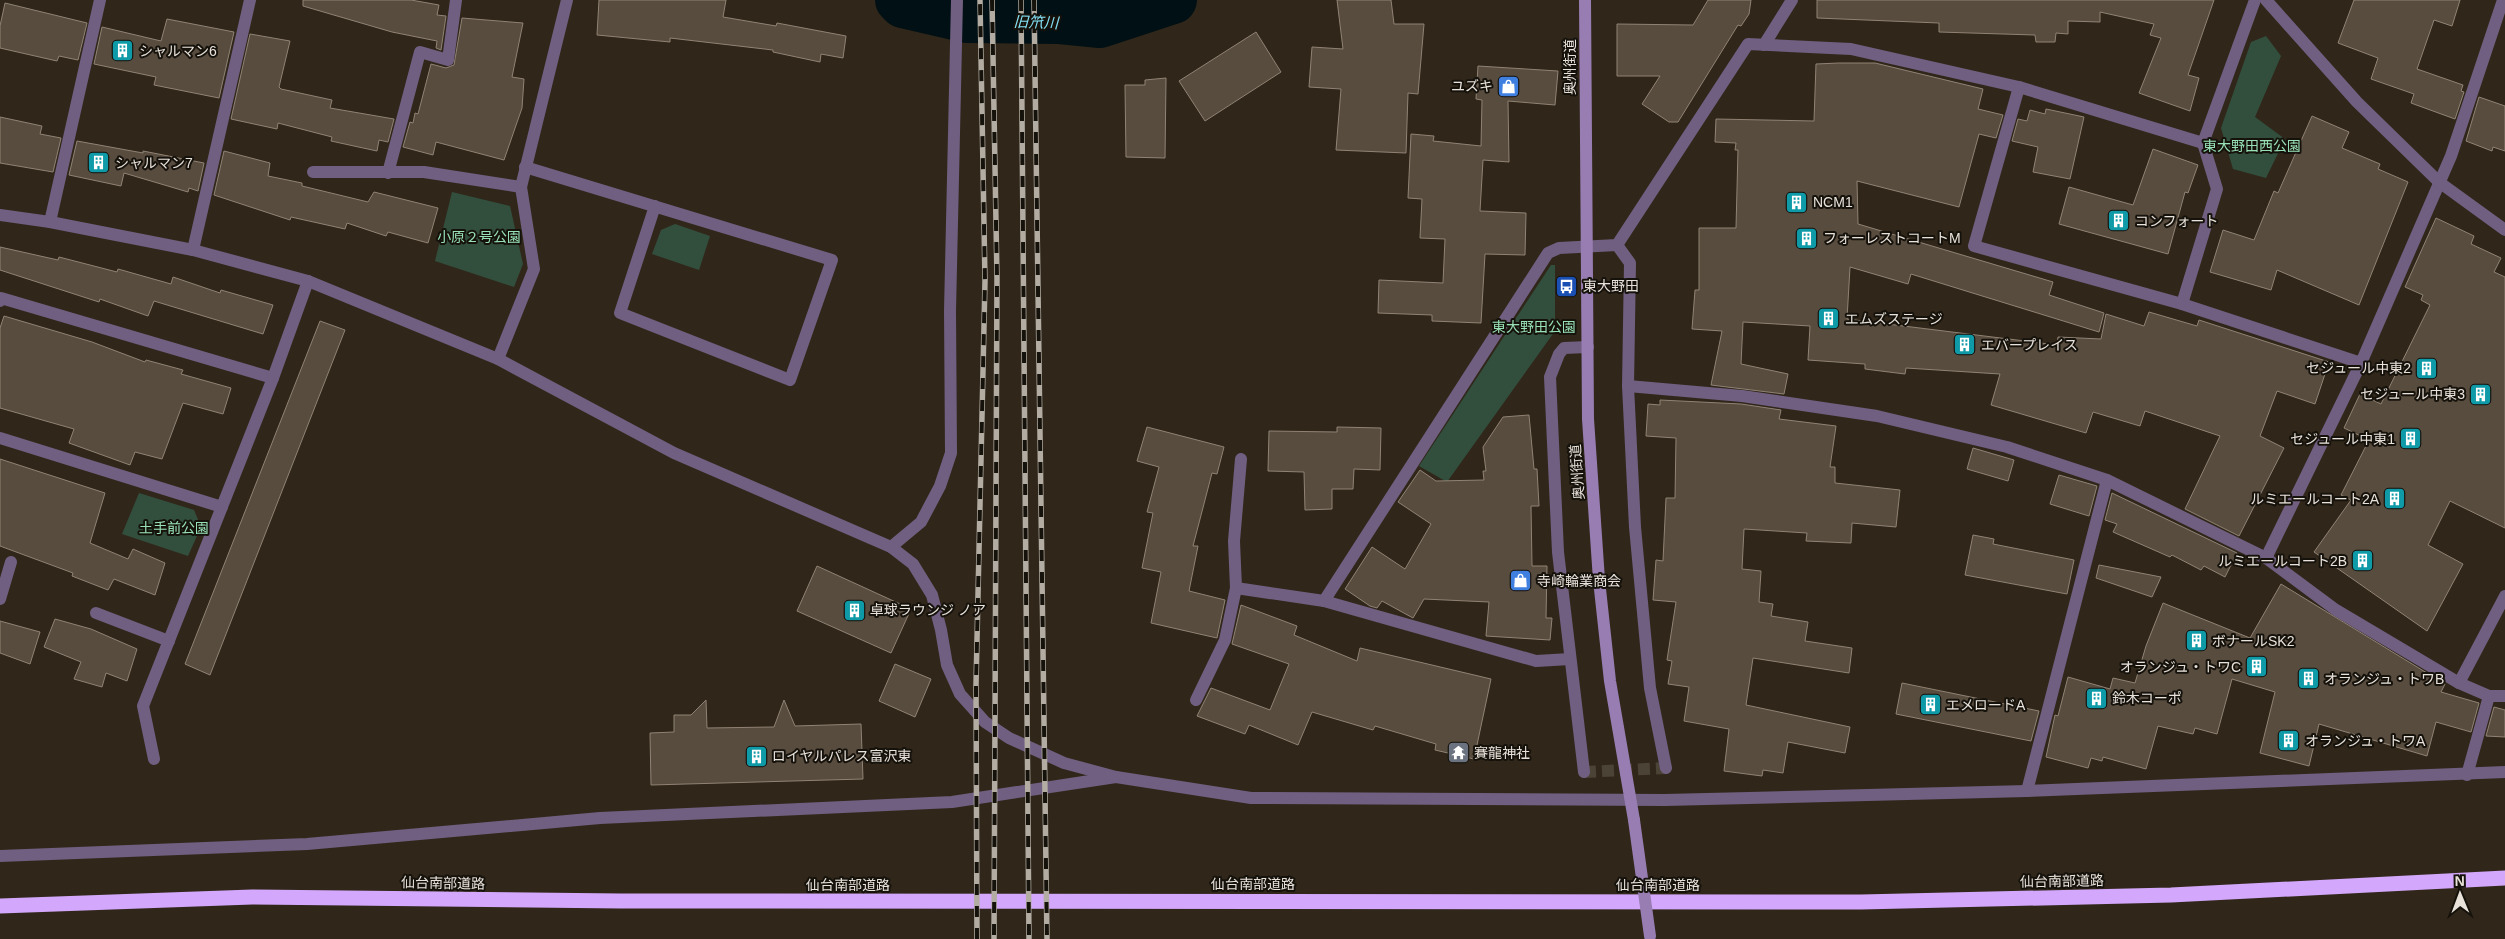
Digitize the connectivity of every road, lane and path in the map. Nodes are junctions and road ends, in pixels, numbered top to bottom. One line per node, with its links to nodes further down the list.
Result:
1 (100, 0): 21 (street)
2 (250, 0): 25 (street)
3 (456, 0): 16 (street)
4 (567, 0): 14 (street)
5 (957, 0): 38 (street)
6 (1585, 0): 24 (main road, 奥州街道)
7 (1792, 0): 11 (street)
8 (2254, 0): 13 (street)
9 (2266, 0): 17 (street)
10 (2503, 0): 17 (street)
11 (1764, 45): 12 (street); 23 (street)
12 (2019, 87): 13 (street); 28 (street)
13 (2203, 143): 28 (street)
14 (526, 167): 18 (street); 19 (street)
15 (313, 172): 16 (street)
16 (388, 173): 18 (street)
17 (2439, 182): 22 (street); 31 (street)
18 (521, 187): 30 (street)
19 (655, 206): 19 (street)
20 (0, 215): 21 (street)
21 (50, 222): 25 (street)
22 (2505, 230)
23 (1618, 245): 24 (street); 33 (street)
24 (1587, 247): 29 (main road, 奥州街道); 45 (street)
25 (193, 250): 26 (street)
26 (308, 281): 30 (street); 32 (street)
27 (0, 301): 32 (street)
28 (2182, 304): 31 (street)
29 (1588, 347): 48 (street); 60 (main road, 奥州街道)
30 (498, 359): 38 (street)
31 (2361, 363): 39 (street)
32 (273, 378): 37 (street)
33 (1628, 386): 36 (street); 54 (street)
34 (0, 438): 37 (street)
35 (1241, 459): 42 (street)
36 (2107, 480): 39 (street); 59 (street)
37 (222, 507): 47 (street)
38 (891, 547): 58 (street)
39 (2266, 558): 49 (street)
40 (11, 562): 41 (street)
41 (2, 586): 44 (street)
42 (1236, 588): 45 (street); 52 (street)
43 (2505, 596): 49 (street)
44 (0, 599)
45 (1324, 601): 48 (street)
46 (96, 613): 47 (street)
47 (169, 641): 53 (street)
48 (1570, 659): 55 (street)
49 (2459, 683): 50 (street)
50 (2489, 696): 51 (street); 57 (street)
51 (2505, 696)
52 (1196, 700)
53 (154, 759)
54 (1666, 768)
55 (1584, 772)
56 (2505, 772): 57 (street)
57 (2467, 775): 59 (street)
58 (1116, 777): 60 (street); 61 (street)
59 (2027, 791): 60 (street)
60 (1629, 800): 64 (main road, 奥州街道, bridge)
61 (0, 856)
62 (2505, 878): 63 (highway, 仙台南部道路)
63 (0, 906)
64 (1650, 938)

